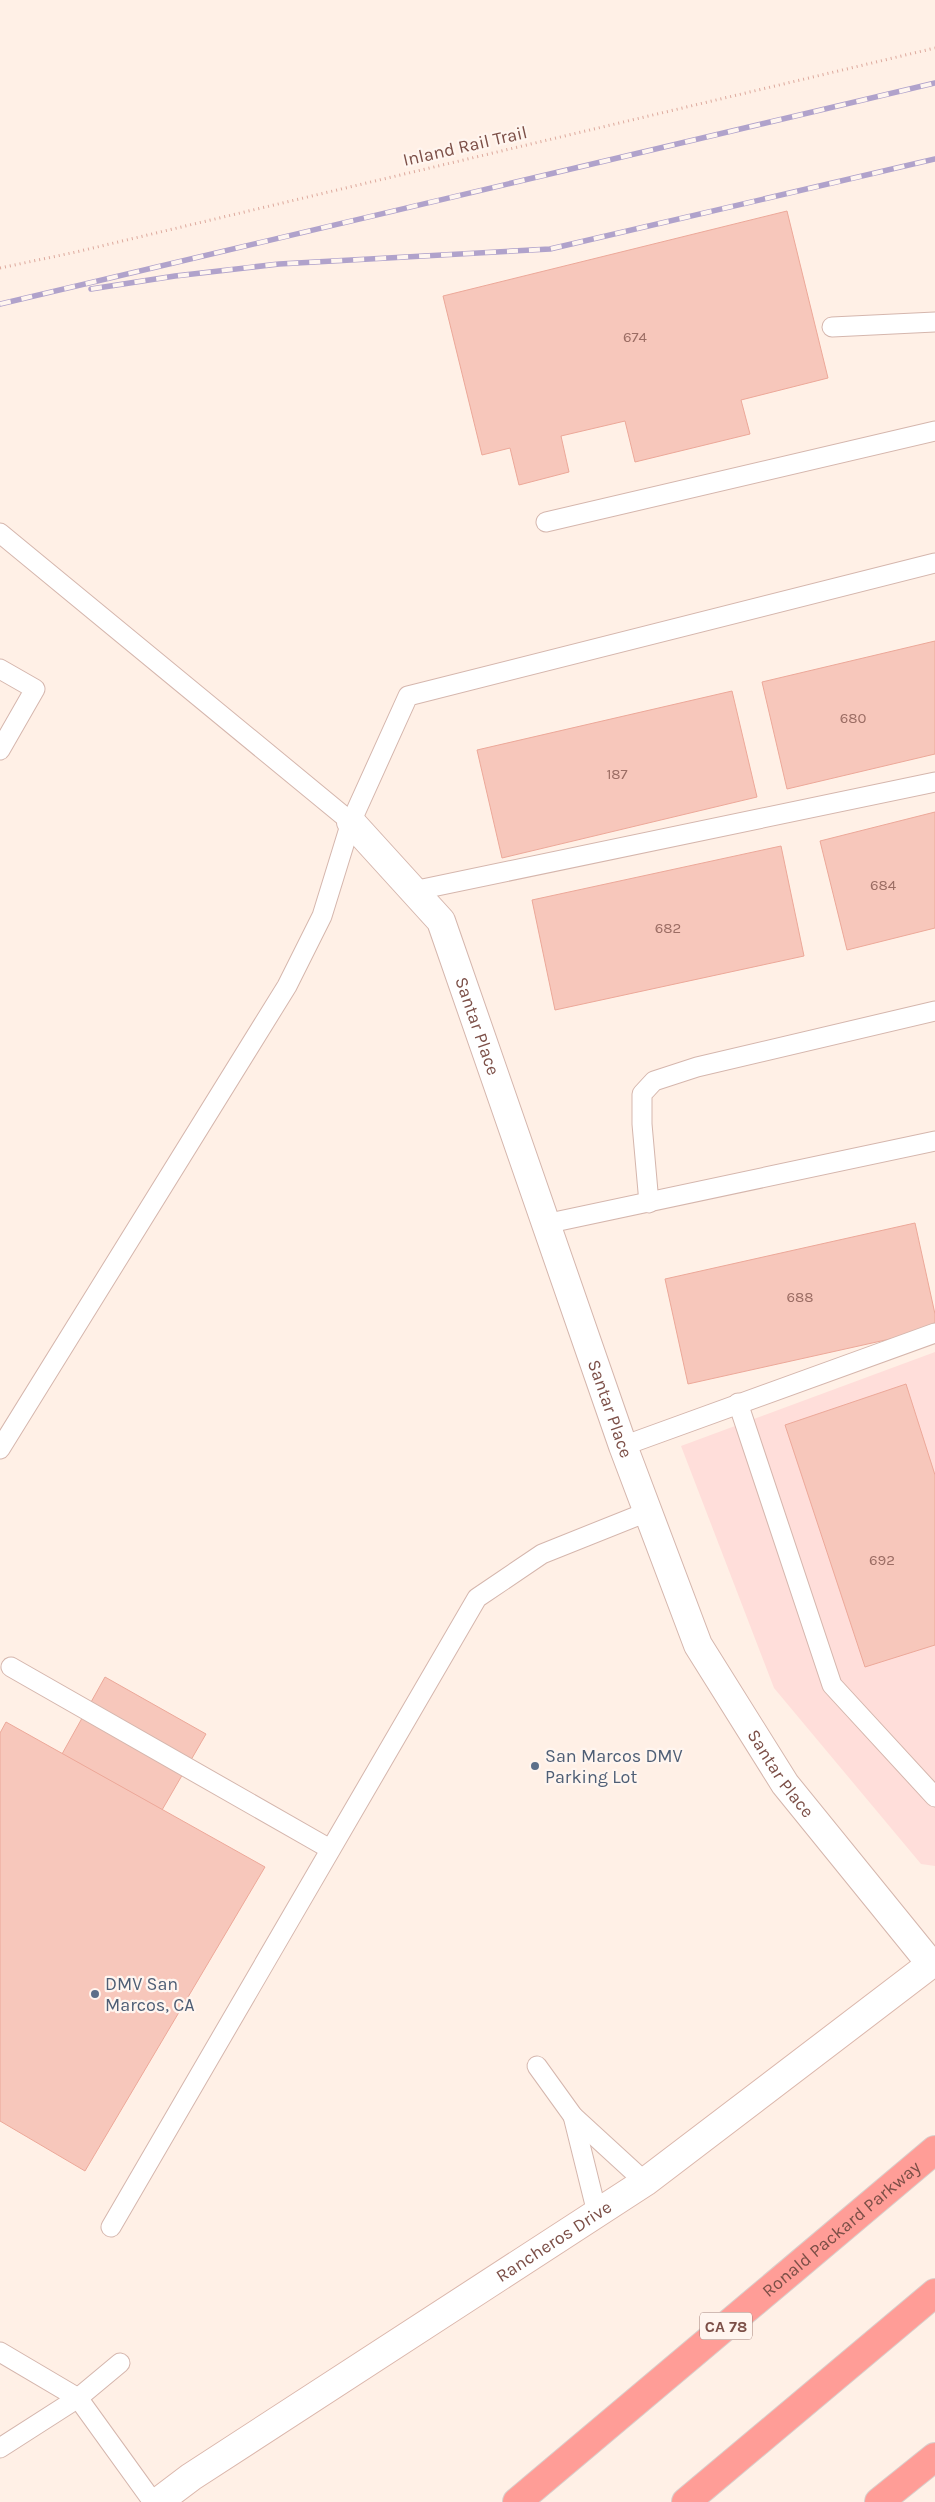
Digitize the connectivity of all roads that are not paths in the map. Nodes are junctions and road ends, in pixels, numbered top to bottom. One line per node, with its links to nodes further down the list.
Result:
1 (935, 322): 2 (lane)
2 (832, 327)
3 (935, 431): 4 (lane)
4 (546, 522)
5 (0, 533): 10 (lane)
6 (935, 563): 10 (lane)
7 (0, 669): 8 (lane)
8 (0, 750)
9 (935, 782): 11 (lane)
10 (351, 822): 11 (street, Santar Place); 19 (lane)
11 (413, 891): 15 (street, Santar Place)
12 (935, 1011): 14 (lane)
13 (935, 1141): 14 (lane)
14 (649, 1202): 15 (lane)
15 (545, 1224): 18 (street, Santar Place)
16 (935, 1333): 17 (lane)
17 (738, 1403): 18 (lane); 22 (lane)
18 (624, 1446): 20 (street, Santar Place)
19 (0, 1449)
20 (647, 1512): 23 (lane); 24 (street, Santar Place)
21 (11, 1667): 23 (lane)
22 (935, 1797)
23 (330, 1849): 30 (lane)
24 (933, 1963): 28 (street, Rancheros Drive)
25 (537, 2066): 26 (lane)
26 (573, 2116): 28 (lane); 29 (lane)
27 (935, 2150): 39 (highway, Ronald Packard Parkway / CA 78)
28 (645, 2182): 29 (street, Rancheros Drive)
29 (597, 2213): 38 (street, Rancheros Drive)
30 (111, 2227)
31 (935, 2292): 40 (highway)
32 (0, 2352): 34 (lane)
33 (120, 2363): 34 (lane)
34 (78, 2398): 35 (lane); 37 (lane)
35 (0, 2448)
36 (935, 2457): 41 (highway)
37 (153, 2502)
38 (158, 2502)
39 (517, 2502)
40 (686, 2502)
41 (879, 2502)

